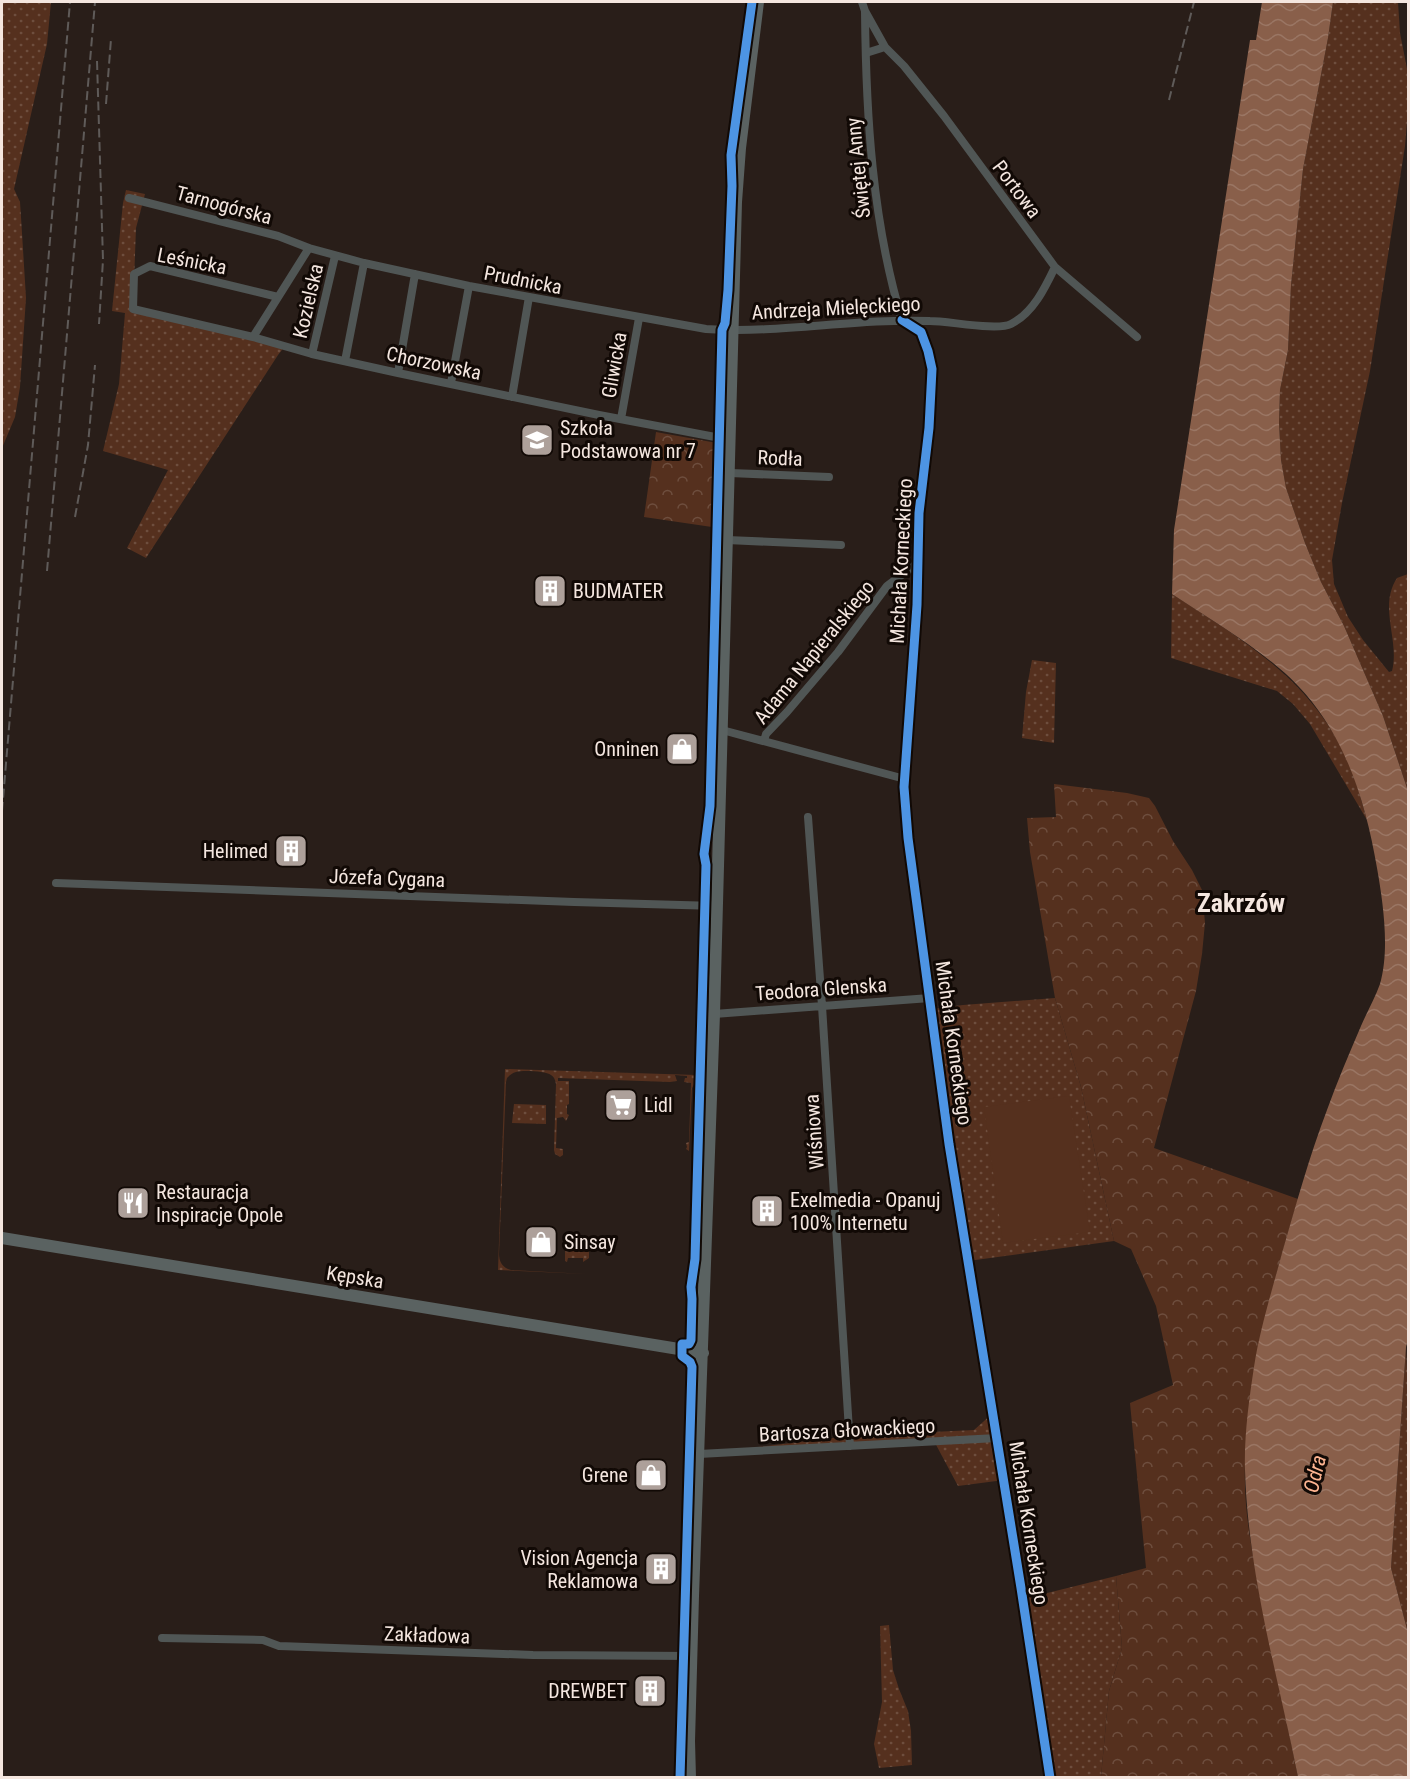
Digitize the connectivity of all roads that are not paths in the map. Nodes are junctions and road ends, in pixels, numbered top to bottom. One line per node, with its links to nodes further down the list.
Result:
1 (759, 2): 18 (main road)
2 (862, 2): 3 (street, Świętej Anny)
3 (865, 11): 4 (street, Świętej Anny); 5 (street, Świętej Anny)
4 (885, 47): 5 (street); 10 (street, Portowa)
5 (866, 53): 17 (street, Świętej Anny)
6 (129, 198): 7 (street, Tarnogórska)
7 (309, 248): 8 (street, Prudnicka); 13 (street)
8 (335, 256): 9 (street, Prudnicka); 21 (street, Kozielska)
9 (364, 263): 11 (street, Prudnicka); 22 (street)
10 (1055, 267): 17 (street, Andrzeja Mielęckiego); 20 (street, Portowa)
11 (415, 274): 12 (street, Prudnicka); 23 (street)
12 (469, 286): 14 (street, Prudnicka); 24 (street)
13 (278, 297): 15 (street, Leśnicka); 19 (street)
14 (529, 297): 16 (street, Prudnicka); 25 (street)
15 (133, 309): 19 (street, Chorzowska)
16 (639, 318): 18 (street, Prudnicka); 26 (street, Gliwicka)
17 (902, 320): 18 (street, Andrzeja Mielęckiego); 32 (street, Michała Korneckiego)
18 (733, 330): 27 (main road)
19 (253, 337): 21 (street, Chorzowska)
20 (1137, 337)
21 (312, 354): 22 (street, Chorzowska)
22 (345, 361): 23 (street, Chorzowska)
23 (399, 373): 24 (street, Chorzowska)
24 (451, 383): 25 (street, Chorzowska)
25 (512, 397): 26 (street, Chorzowska)
26 (621, 419): 27 (street, Chorzowska)
27 (730, 440): 28 (main road)
28 (730, 473): 29 (street, Rodła); 30 (main road)
29 (829, 477)
30 (727, 540): 31 (street); 33 (main road)
31 (841, 545)
32 (919, 562): 34 (street, Adama Napieralskiego); 35 (street, Michała Korneckiego)
33 (722, 730): 34 (street); 38 (main road)
34 (764, 741): 35 (street)
35 (905, 778): 39 (street, Michała Korneckiego)
36 (808, 817): 40 (street, Wiśniowa)
37 (56, 882): 38 (street, Józefa Cygana)
38 (717, 906): 41 (main road)
39 (930, 998): 40 (street, Teodora Glenska); 44 (street, Michała Korneckiego)
40 (822, 1006): 41 (street, Teodora Glenska); 45 (street, Wiśniowa)
41 (714, 1014): 43 (main road)
42 (2, 1238): 43 (main road, Kępska)
43 (703, 1353): 46 (main road)
44 (997, 1438): 45 (street, Bartosza Głowackiego); 50 (street, Michała Korneckiego)
45 (850, 1446): 46 (street, Bartosza Głowackiego)
46 (699, 1454): 48 (main road)
47 (162, 1638): 48 (street, Zakładowa)
48 (692, 1656): 49 (main road)
49 (690, 1778)
50 (1050, 1778)

